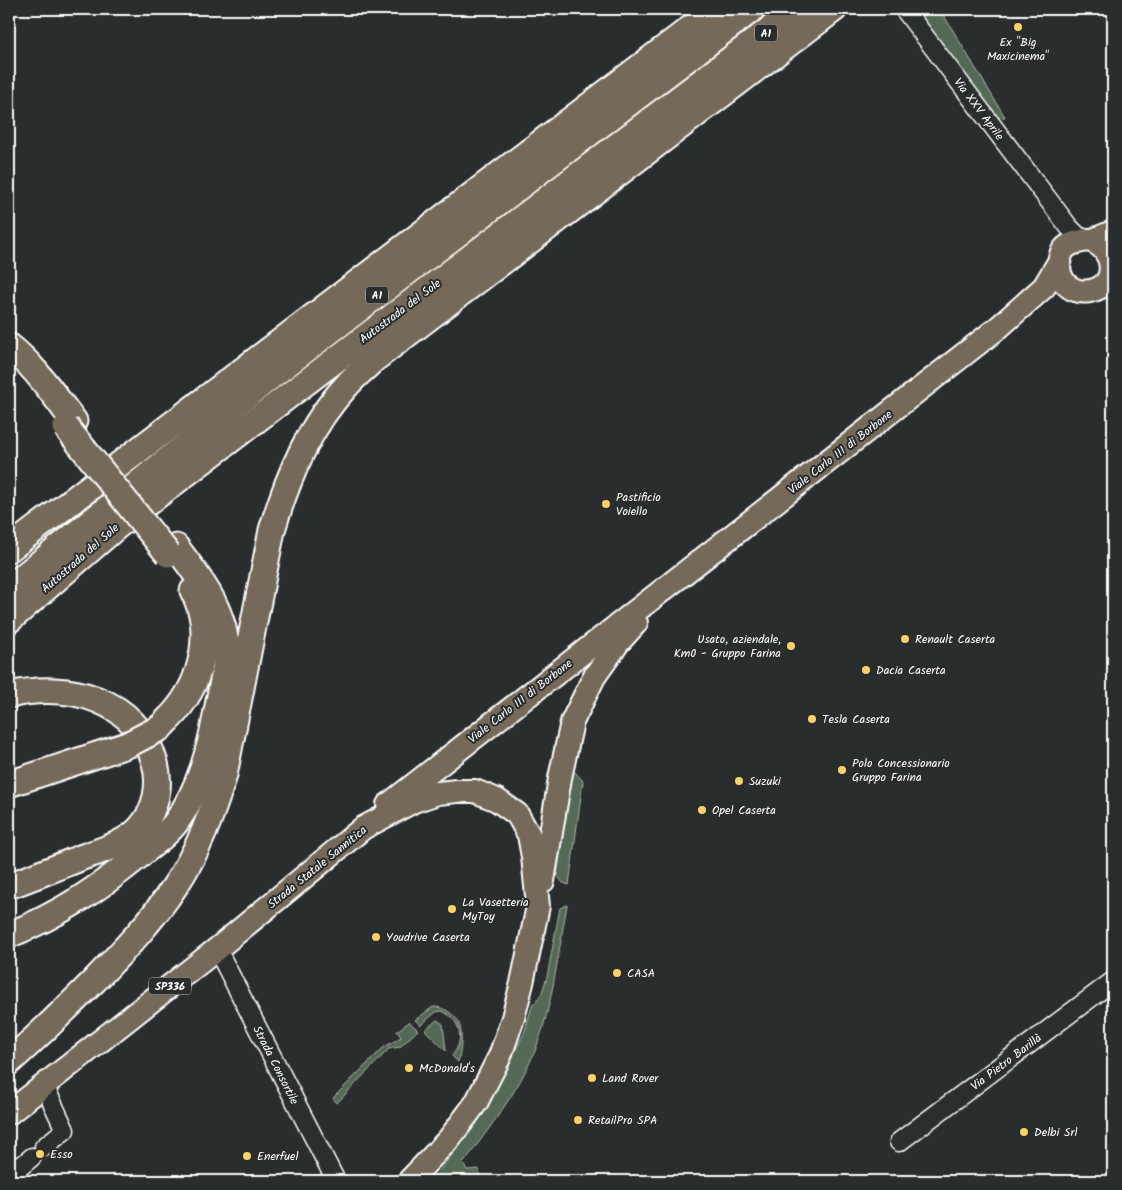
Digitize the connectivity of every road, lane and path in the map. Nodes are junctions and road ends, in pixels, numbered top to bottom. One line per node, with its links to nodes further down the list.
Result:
1 (716, 9): 16 (highway)
2 (752, 9): 19 (highway, Autostrada del Sole / A1)
3 (797, 9): 20 (highway, Autostrada del Sole / A1)
4 (834, 9): 29 (highway)
5 (904, 9): 6 (street, Via XXV Aprile)
6 (1055, 208): 8 (street, Via XXV Aprile); 9 (street, Via XXV Aprile)
7 (1113, 232): 8 (main road, Viale Carlo III di Borbone / SP336)
8 (1088, 240): 9 (main road, Viale Carlo III di Borbone / SP336); 10 (main road, Viale Carlo III di Borbone / SP336)
9 (1060, 258): 11 (main road); 12 (main road, Viale Carlo III di Borbone / SP336)
10 (1111, 274): 11 (main road, Viale Carlo III di Borbone / SP336)
11 (1077, 291): 12 (main road, Viale Carlo III di Borbone / SP336)
12 (999, 327): 18 (main road, Viale Carlo III di Borbone / SP336)
13 (9, 346): 15 (highway)
14 (9, 360): 15 (highway)
15 (70, 424): 17 (highway, bridge)
16 (9, 549)
17 (172, 551): 22 (highway, bridge); 26 (highway)
18 (680, 576): 23 (main road, Viale Carlo III di Borbone / SP336); 25 (main road, Viale Carlo III di Borbone / SP336)
19 (9, 588)
20 (9, 620)
21 (9, 695): 24 (highway)
22 (9, 784)
23 (363, 828): 25 (main road, Strada Statale Sannitica / SP336); 27 (main road, Strada Statale Sannitica / SP336)
24 (9, 886)
25 (538, 906): 35 (main road, Strada Statale Sannitica / SP336)
26 (9, 935)
27 (217, 949): 30 (main road, Strada Statale Sannitica / SP336); 34 (street, Strada Consortile)
28 (1113, 982): 32 (street, Via Pietro Barillà)
29 (9, 1062)
30 (44, 1085): 31 (main road, Strada Statale Sannitica / SP336); 33 (street)
31 (9, 1113)
32 (899, 1142)
33 (9, 1164)
34 (336, 1181)
35 (409, 1181)

